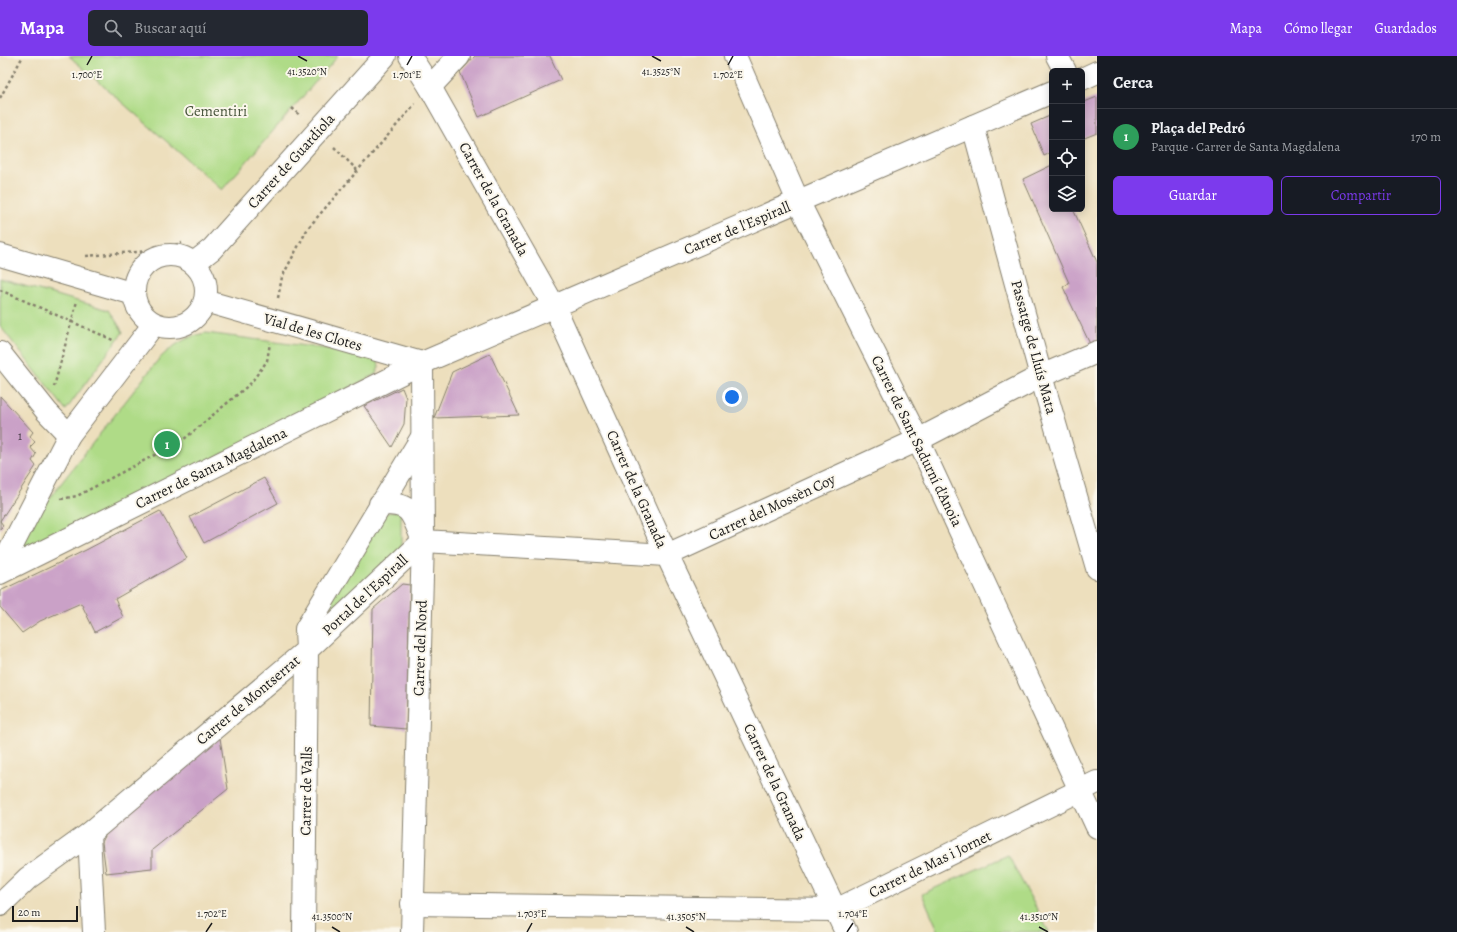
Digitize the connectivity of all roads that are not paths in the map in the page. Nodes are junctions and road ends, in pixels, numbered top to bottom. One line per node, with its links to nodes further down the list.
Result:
1 (385, 56): 13 (street, Carrer de Guardiola)
2 (459, 56): 6 (street)
3 (735, 56): 11 (street, Carrer de Sant Sadurní d'Anoia)
4 (1058, 56): 5 (street)
5 (1064, 68)
6 (419, 71): 16 (street, Carrer de la Granada)
7 (1097, 72): 8 (street)
8 (1085, 78)
9 (1049, 93): 10 (street, Carrer de l'Espirall)
10 (973, 126): 11 (street, Carrer de l'Espirall); 21 (street, Passatge de Lluís Mata)
11 (798, 201): 16 (street, Carrer de l'Espirall); 24 (street, Carrer de Sant Sadurní d'Anoia)
12 (0, 255): 14 (street)
13 (194, 263): 14 (street); 15 (street)
14 (134, 294): 17 (street)
15 (205, 301): 17 (street); 20 (street, Vial de les Clotes)
16 (554, 306): 20 (street, Carrer de l'Espirall); 27 (street, Carrer de la Granada)
17 (154, 324): 22 (street)
18 (1097, 352): 21 (street, Carrer del Mossèn Coy)
19 (0, 353): 22 (street)
20 (422, 363): 23 (street, Carrer del Nord); 30 (street, Carrer de Santa Magdalena)
21 (1041, 376): 24 (street, Carrer del Mossèn Coy); 28 (street, Passatge de Lluís Mata)
22 (68, 435): 29 (street)
23 (422, 437): 25 (street, Carrer de Montserrat); 26 (street, Carrer del Nord)
24 (918, 440): 27 (street, Carrer del Mossèn Coy); 32 (street, Carrer de Sant Sadurní d'Anoia)
25 (380, 504): 26 (street); 31 (street, Carrer de Montserrat)
26 (423, 540): 27 (street, Carrer del Mossèn Coy); 31 (street, Portal de l'Espirall); 35 (street, Carrer del Nord)
27 (667, 555): 37 (street, Carrer de la Granada)
28 (1097, 568)
29 (0, 570)
30 (0, 573)
31 (307, 650): 34 (street, Carrer de Montserrat); 39 (street, Carrer de Valls)
32 (1089, 786): 33 (street, Carrer de Sant Sadurní d'Anoia); 37 (street, Carrer de Mas i Jornet)
33 (1097, 827)
34 (89, 834): 36 (street, Carrer de Montserrat); 38 (street)
35 (412, 904): 37 (street, Carrer de Mas i Jornet); 40 (street, Carrer del Nord)
36 (0, 905)
37 (836, 910): 41 (street, Carrer de la Granada)
38 (94, 932)
39 (304, 932)
40 (412, 932)
41 (846, 932)

